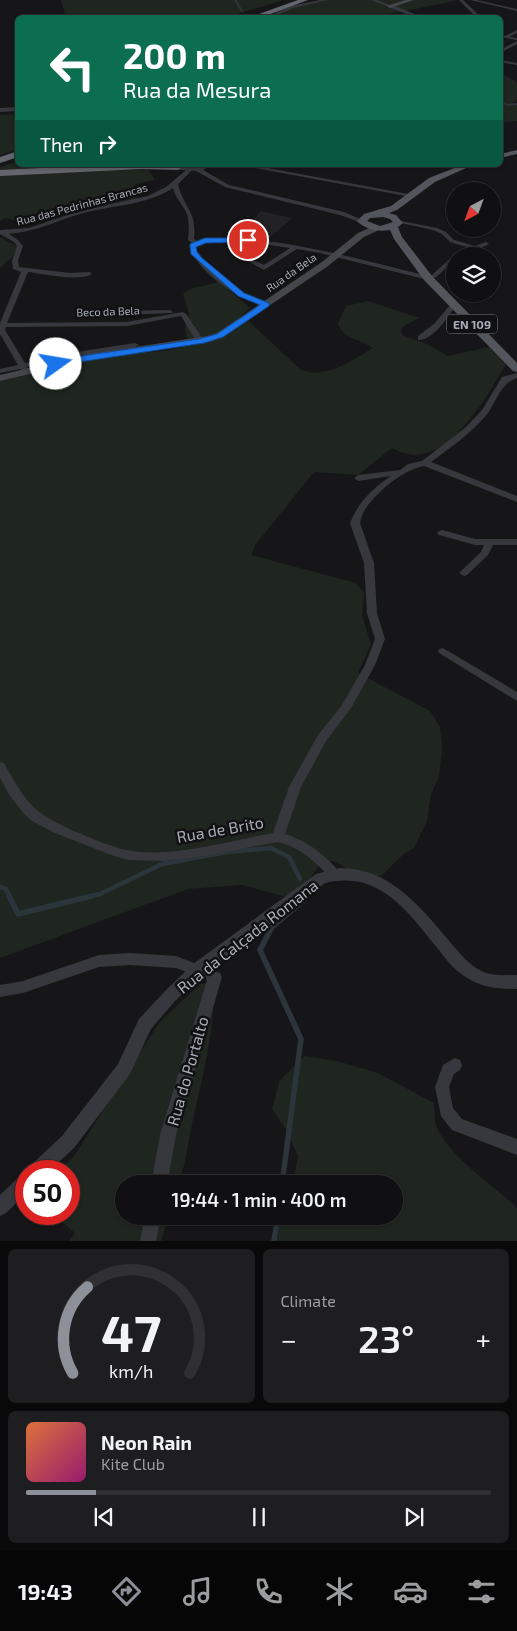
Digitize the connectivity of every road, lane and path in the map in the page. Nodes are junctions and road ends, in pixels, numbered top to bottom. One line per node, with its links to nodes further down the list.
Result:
1 (296, 0): 11 (highway)
2 (304, 0): 12 (highway)
3 (326, 0): 13 (street)
4 (373, 0): 9 (street)
5 (411, 0): 9 (main road)
6 (472, 0): 8 (street)
7 (462, 1): 8 (street); 15 (street)
8 (480, 2): 10 (street)
9 (390, 6): 14 (street)
10 (517, 10)
11 (252, 15)
12 (260, 15)
13 (275, 15)
14 (415, 15)
15 (477, 15)
16 (517, 31): 17 (street)
17 (503, 35)
18 (503, 35): 19 (street)
19 (517, 40): 20 (street)
20 (503, 50)
21 (503, 62): 22 (street)
22 (517, 64)
23 (15, 109): 24 (street)
24 (0, 111)
25 (517, 153): 27 (main road)
26 (15, 155): 28 (highway)
27 (503, 155)
28 (0, 160)
29 (15, 160): 30 (highway)
30 (0, 164)
31 (129, 167): 37 (highway)
32 (182, 167): 36 (street)
33 (202, 167): 36 (street)
34 (253, 167): 41 (street)
35 (464, 167): 41 (main road)
36 (194, 169): 38 (street, Rua das Pedrinhas Brancas); 42 (street)
37 (0, 173)
38 (175, 184): 39 (street, Rua das Pedrinhas Brancas); 40 (street)
39 (162, 192): 40 (street); 47 (street, Rua das Pedrinhas Brancas)
40 (177, 193): 49 (street)
41 (411, 195): 44 (main road)
42 (342, 213): 43 (street); 45 (street)
43 (375, 214): 44 (main road); 45 (main road)
44 (394, 222): 46 (main road); 52 (street); 59 (main road, EN 109)
45 (363, 223): 46 (main road); 48 (main road)
46 (380, 228): 48 (main road, Rua da Bela)
47 (1, 232): 57 (street)
48 (361, 235): 54 (main road, Rua da Bela)
49 (196, 243): 51 (street); 60 (street)
50 (486, 244): 53 (street)
51 (296, 247): 54 (street); 55 (street)
52 (472, 247)
53 (481, 247)
54 (336, 254): 59 (street); 60 (main road, Rua da Bela)
55 (251, 261)
56 (446, 266): 59 (street)
57 (25, 271): 58 (street); 64 (street)
58 (89, 274)
59 (428, 278): 61 (main road, EN 109)
60 (266, 304): 66 (main road, Rua da Bela)
61 (453, 305): 65 (street); 69 (main road, EN 109)
62 (120, 313): 63 (street)
63 (183, 314): 64 (street, Beco da Bela); 66 (street)
64 (1, 324): 68 (street)
65 (421, 338)
66 (201, 342): 68 (main road, Rua da Bela)
67 (135, 345): 68 (street, Rua da Bela)
68 (24, 369): 70 (street, Rua da Bela); 72 (main road, Rua da Bela)
69 (517, 369)
70 (0, 372)
71 (517, 375): 73 (street)
72 (0, 378)
73 (425, 463): 74 (street); 76 (street)
74 (402, 472): 75 (street); 84 (street)
75 (358, 478)
76 (517, 498)
77 (442, 533): 79 (street)
78 (517, 542): 79 (street)
79 (489, 543): 80 (street)
80 (464, 573)
81 (443, 651): 82 (street)
82 (517, 697)
83 (0, 766): 84 (street, Rua de Brito)
84 (278, 836): 85 (street, Rua de Brito)
85 (335, 875): 86 (street, Rua da Calçada Romana); 87 (street)
86 (198, 969): 88 (street); 91 (street, Rua da Calçada Romana); 92 (street, Rua do Portalto)
87 (517, 982)
88 (0, 991)
89 (455, 1065): 90 (street)
90 (517, 1147)
91 (49, 1160)
92 (161, 1175)
93 (15, 1193): 94 (street)
94 (0, 1207)
95 (151, 1225): 96 (street)
96 (148, 1241)

